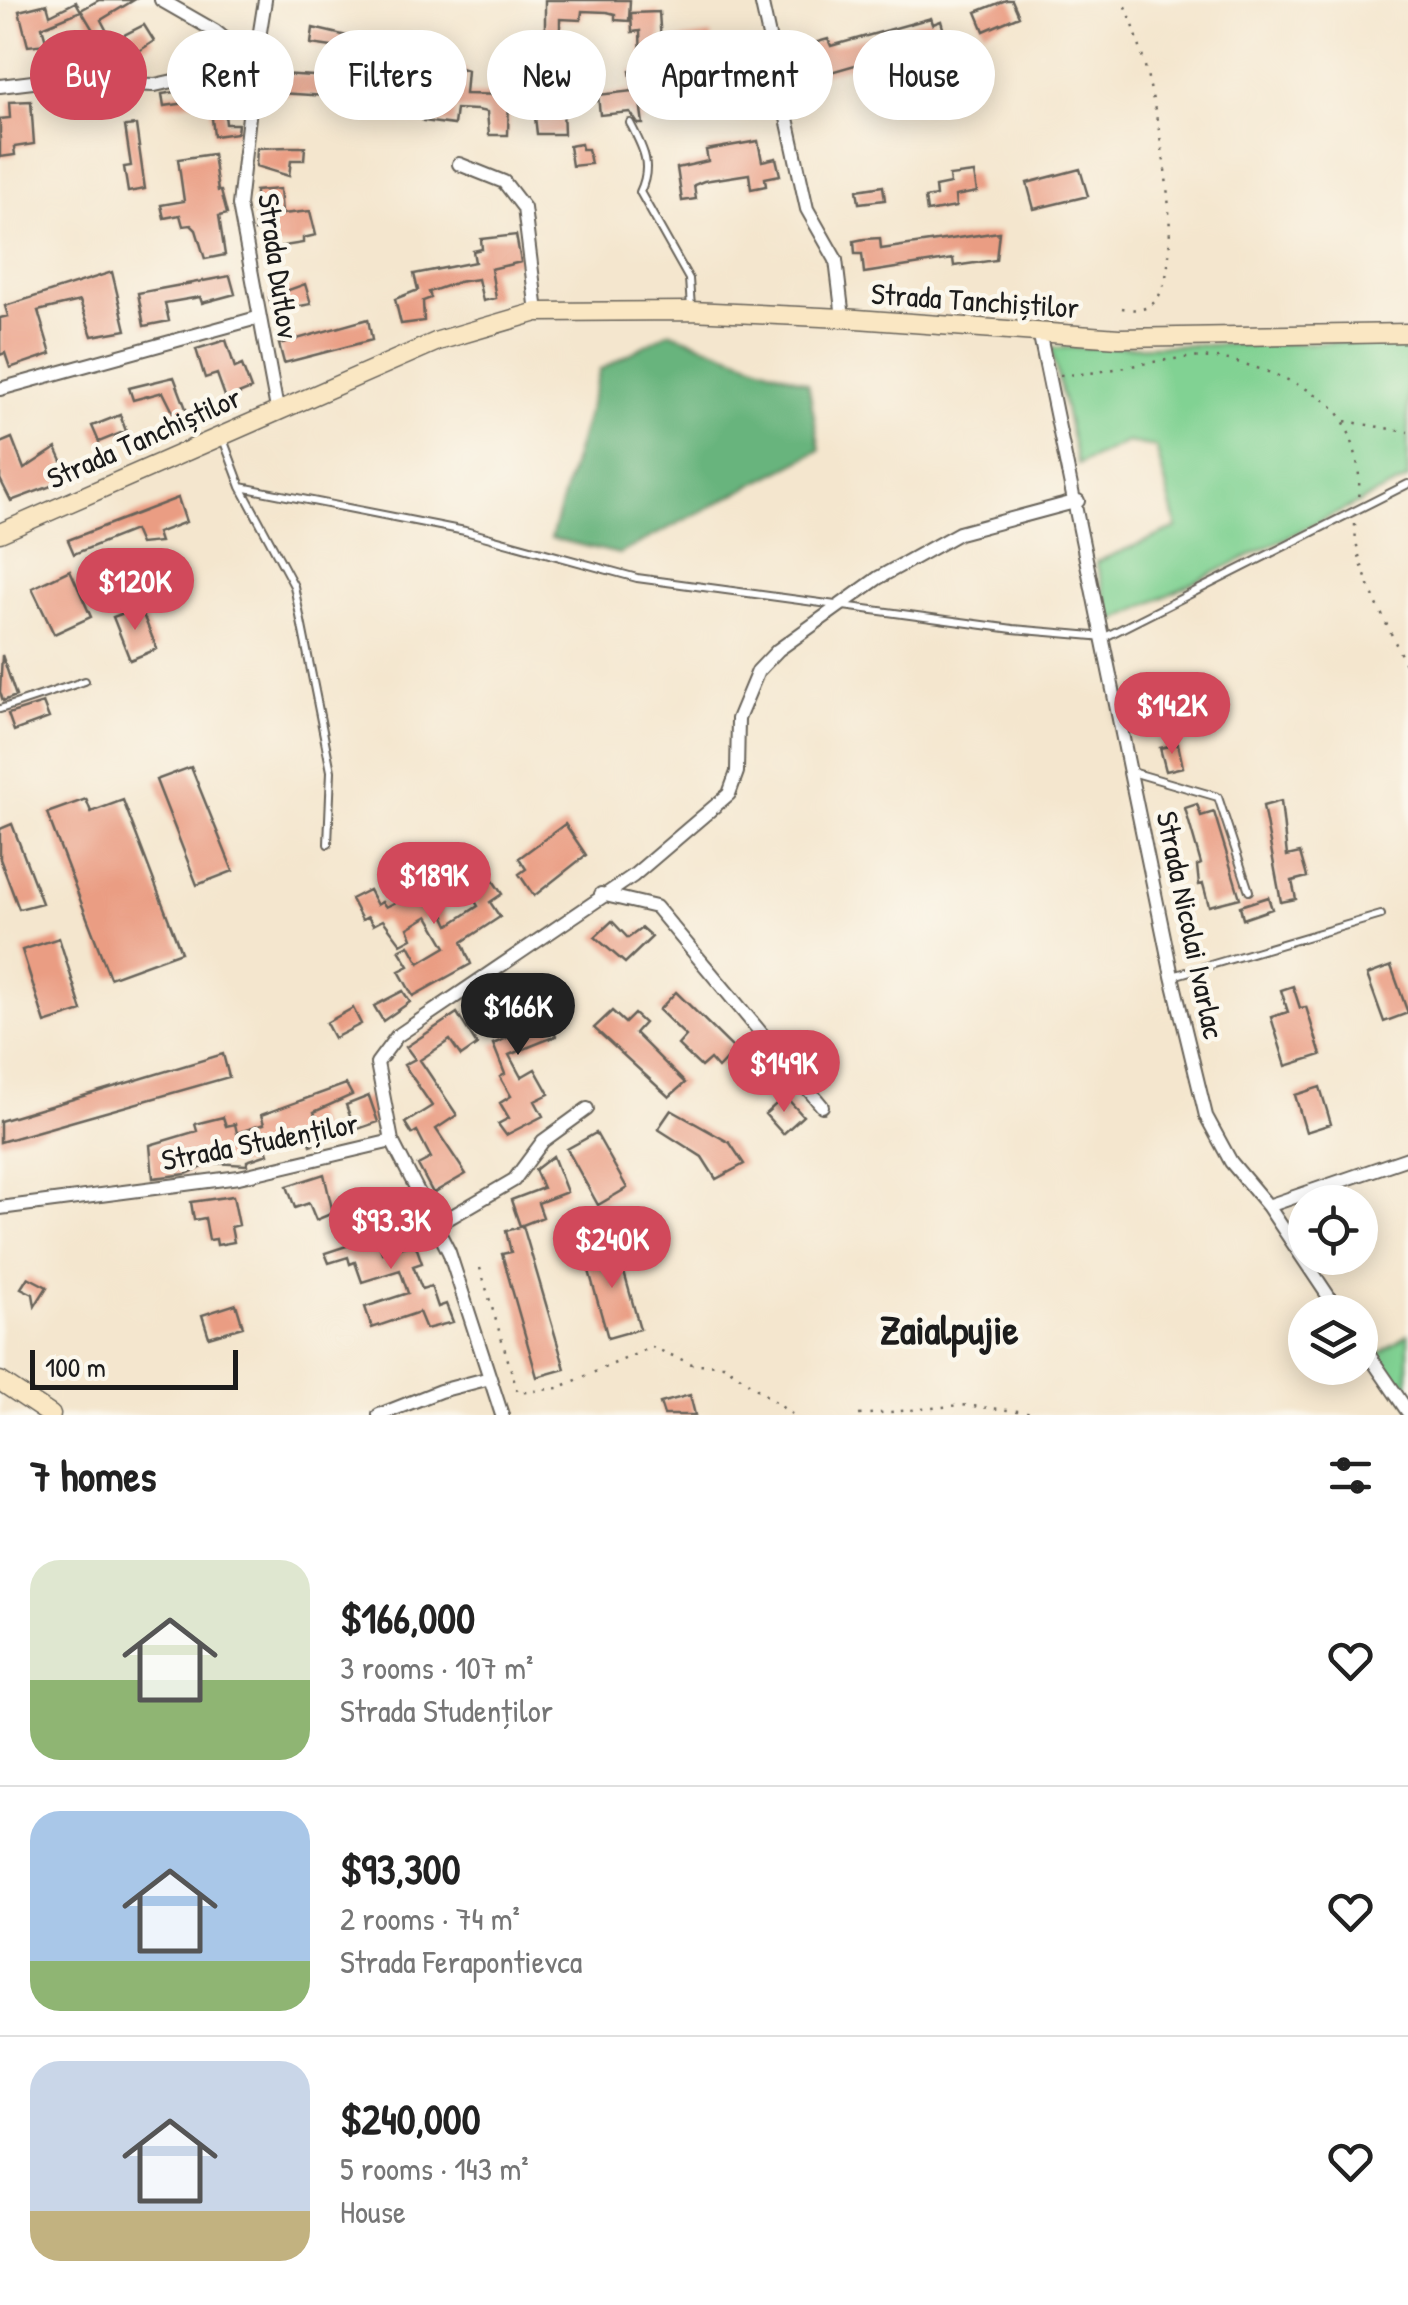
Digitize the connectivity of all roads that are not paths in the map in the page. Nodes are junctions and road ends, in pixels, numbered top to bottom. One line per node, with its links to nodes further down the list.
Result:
1 (161, 0): 4 (street)
2 (265, 0): 5 (street, Strada Dutlov)
3 (761, 0): 14 (street)
4 (213, 30)
5 (260, 30)
6 (167, 82): 7 (street)
7 (0, 86)
8 (249, 120): 13 (street, Strada Dutlov)
9 (630, 123): 11 (lane)
10 (459, 164): 12 (street)
11 (691, 311): 12 (street, Strada Tanchiștilor); 14 (street, Strada Tanchiștilor)
12 (537, 312): 18 (street, Strada Tanchiștilor)
13 (257, 318): 17 (street); 18 (street, Strada Dutlov)
14 (843, 318): 16 (street, Strada Tanchiștilor)
15 (1408, 333): 16 (street, Strada Tanchiștilor)
16 (1040, 336): 22 (street, Strada Nicolai Ivarlac)
17 (0, 389)
18 (277, 408): 19 (street, Strada Tanchiștilor)
19 (222, 433): 21 (lane); 23 (street, Strada Tanchiștilor)
20 (1408, 484): 25 (lane)
21 (242, 488): 24 (lane); 29 (lane)
22 (1078, 502): 24 (street, Strada Studenților); 25 (street, Strada Nicolai Ivarlac)
23 (0, 533)
24 (843, 605): 25 (lane); 31 (street, Strada Studenților)
25 (1105, 636): 28 (street, Strada Nicolai Ivarlac)
26 (85, 681): 27 (lane)
27 (0, 710)
28 (1131, 772): 30 (lane); 33 (street, Strada Nicolai Ivarlac)
29 (328, 844)
30 (1249, 891)
31 (601, 894): 34 (street); 36 (street, Strada Studenților)
32 (1381, 915): 33 (lane)
33 (1172, 976): 38 (street, Strada Nicolai Ivarlac)
34 (822, 1106)
35 (587, 1109): 40 (street)
36 (392, 1141): 39 (street, Strada Studenților); 40 (street)
37 (1408, 1158): 38 (street)
38 (1268, 1206): 41 (street, Strada Nicolai Ivarlac)
39 (0, 1208)
40 (437, 1225): 43 (street)
41 (1328, 1295)
42 (1378, 1368): 45 (street)
43 (490, 1378): 48 (street); 49 (street)
44 (0, 1381): 47 (street)
45 (1396, 1394): 46 (street); 50 (street)
46 (1408, 1412)
47 (51, 1415)
48 (379, 1415)
49 (502, 1415)
50 (1397, 1415)

